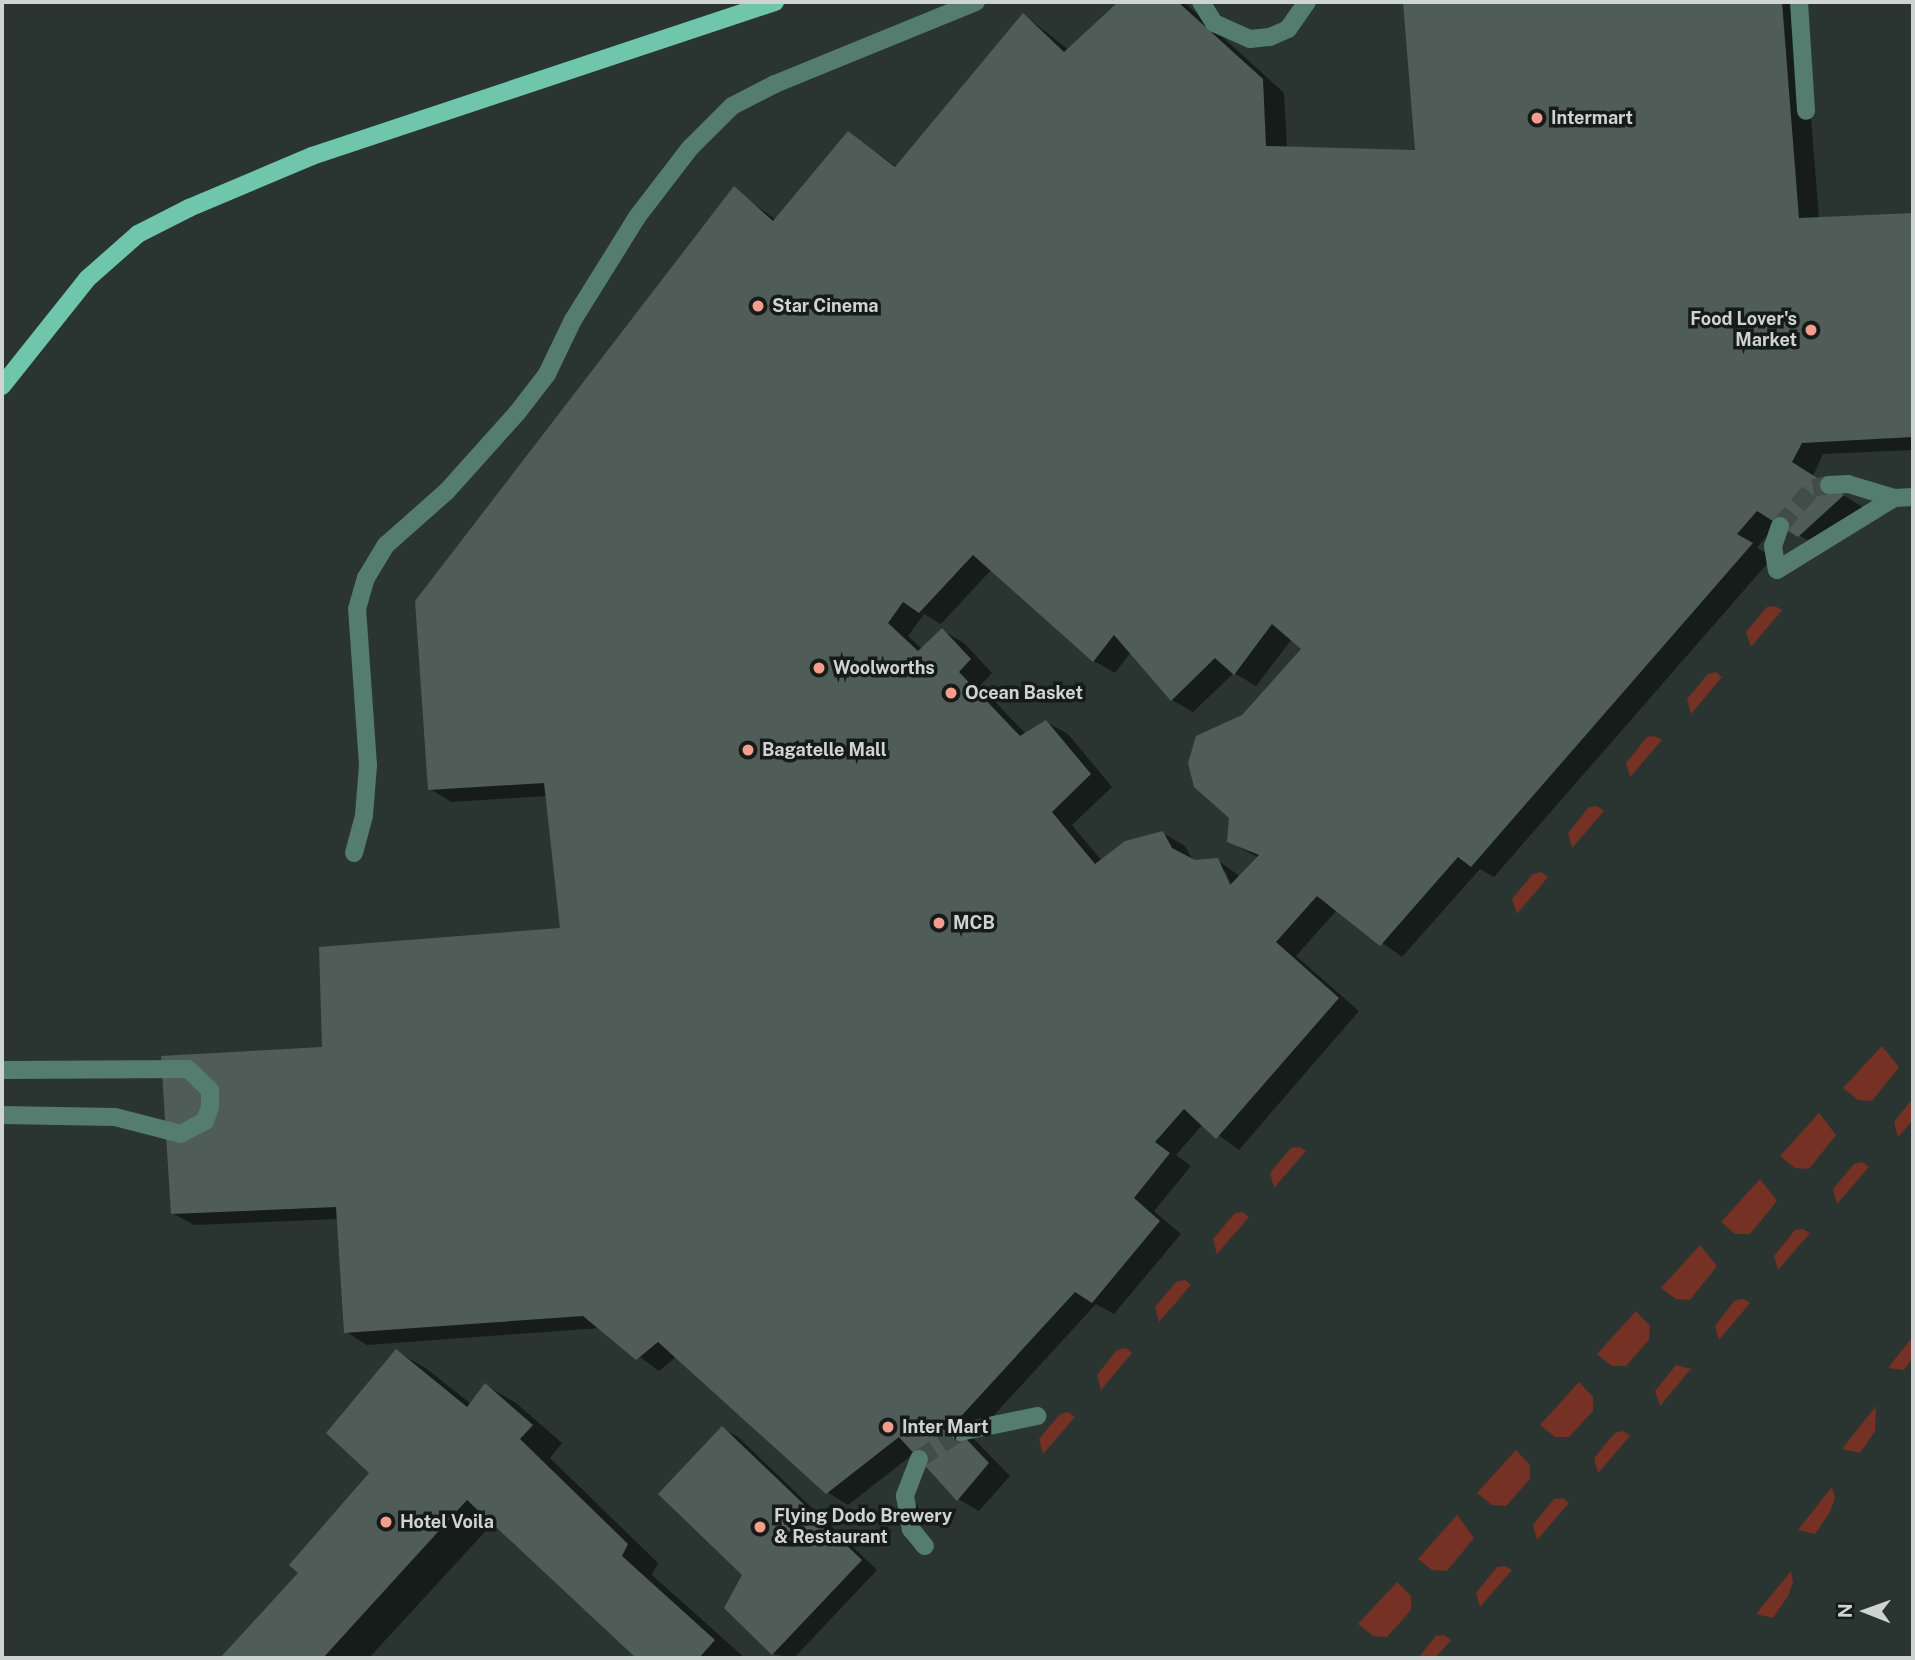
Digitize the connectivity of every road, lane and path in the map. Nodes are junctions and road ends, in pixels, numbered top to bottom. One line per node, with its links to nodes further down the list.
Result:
1 (775, 2): 7 (main road)
2 (976, 2): 12 (lane)
3 (1201, 2): 4 (lane)
4 (1307, 2)
5 (1799, 2): 6 (lane)
6 (1806, 111)
7 (2, 386)
8 (1829, 485): 10 (lane)
9 (1913, 497): 10 (lane)
10 (1894, 498): 11 (lane)
11 (1780, 526)
12 (354, 853)
13 (2, 1070): 14 (lane)
14 (2, 1115)
15 (1037, 1416): 16 (lane)
16 (960, 1432)
17 (919, 1459): 18 (lane)
18 (925, 1546)

